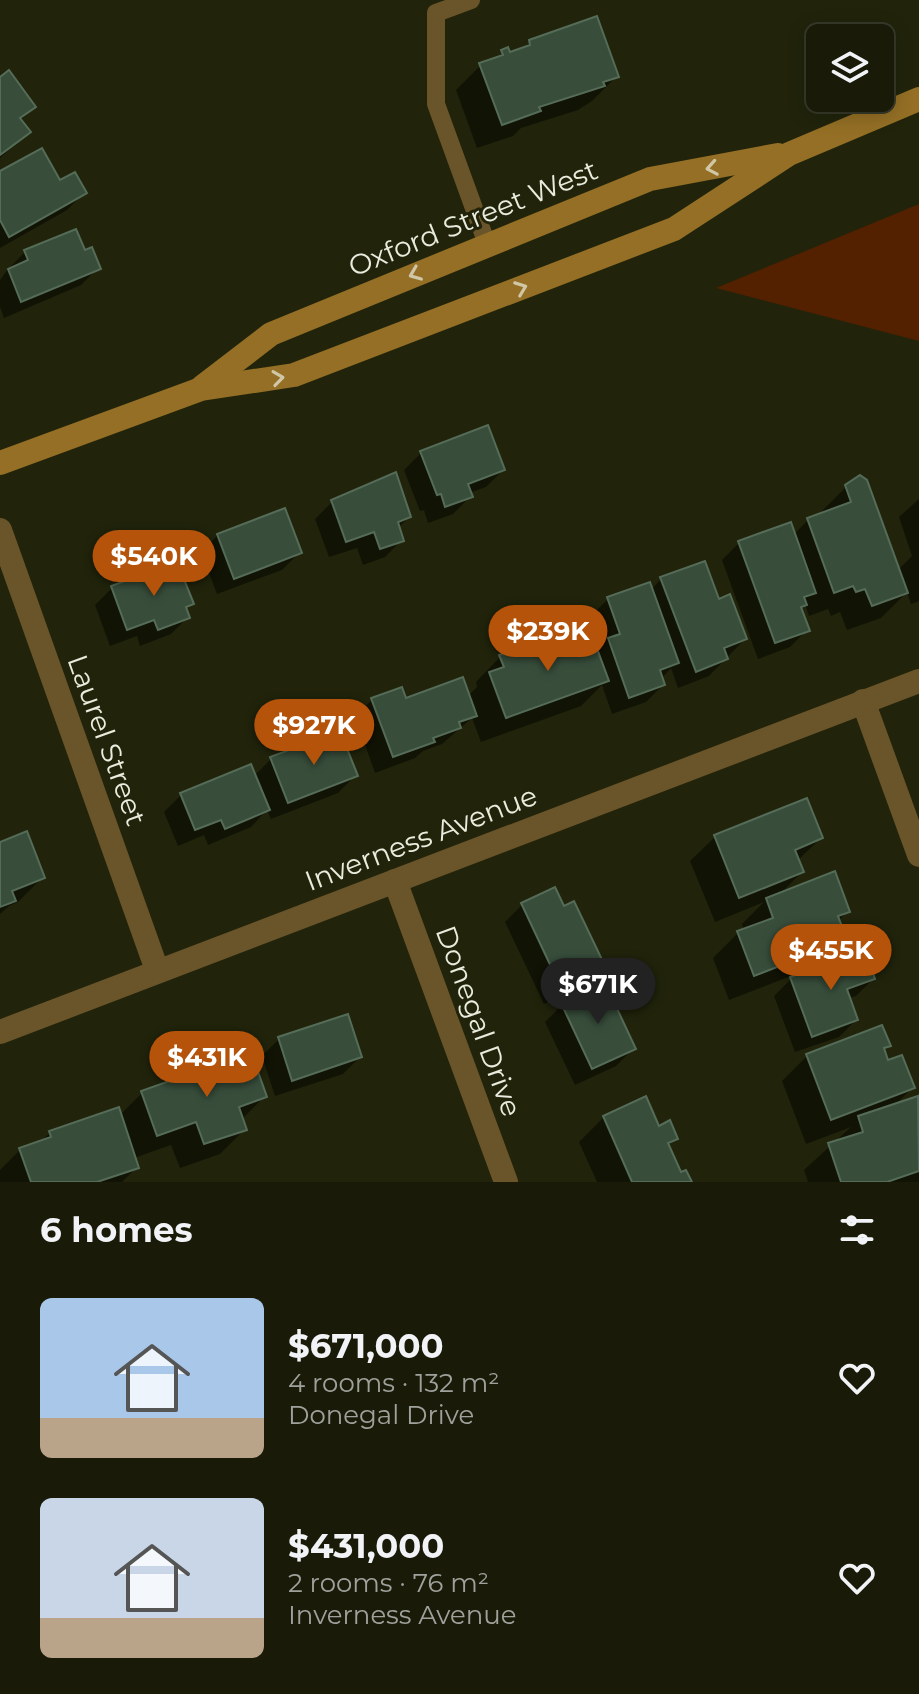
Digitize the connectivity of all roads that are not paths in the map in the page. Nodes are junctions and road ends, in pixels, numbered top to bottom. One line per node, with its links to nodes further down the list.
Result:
1 (471, 0): 4 (lane)
2 (919, 99): 3 (main road, Oxford Street West)
3 (789, 154): 4 (main road, Oxford Street West, one-way to 4); 5 (main road, Oxford Street West, one-way to 3)
4 (487, 244): 5 (main road, Oxford Street West, one-way to 5)
5 (201, 389): 6 (main road, Oxford Street West)
6 (0, 463)
7 (0, 530): 12 (street, Laurel Street)
8 (919, 681): 9 (street, Inverness Avenue)
9 (863, 701): 10 (street); 11 (street, Inverness Avenue)
10 (919, 855)
11 (395, 881): 12 (street, Inverness Avenue); 14 (street, Donegal Drive)
12 (157, 970): 13 (street, Inverness Avenue)
13 (0, 1032)
14 (506, 1182)

